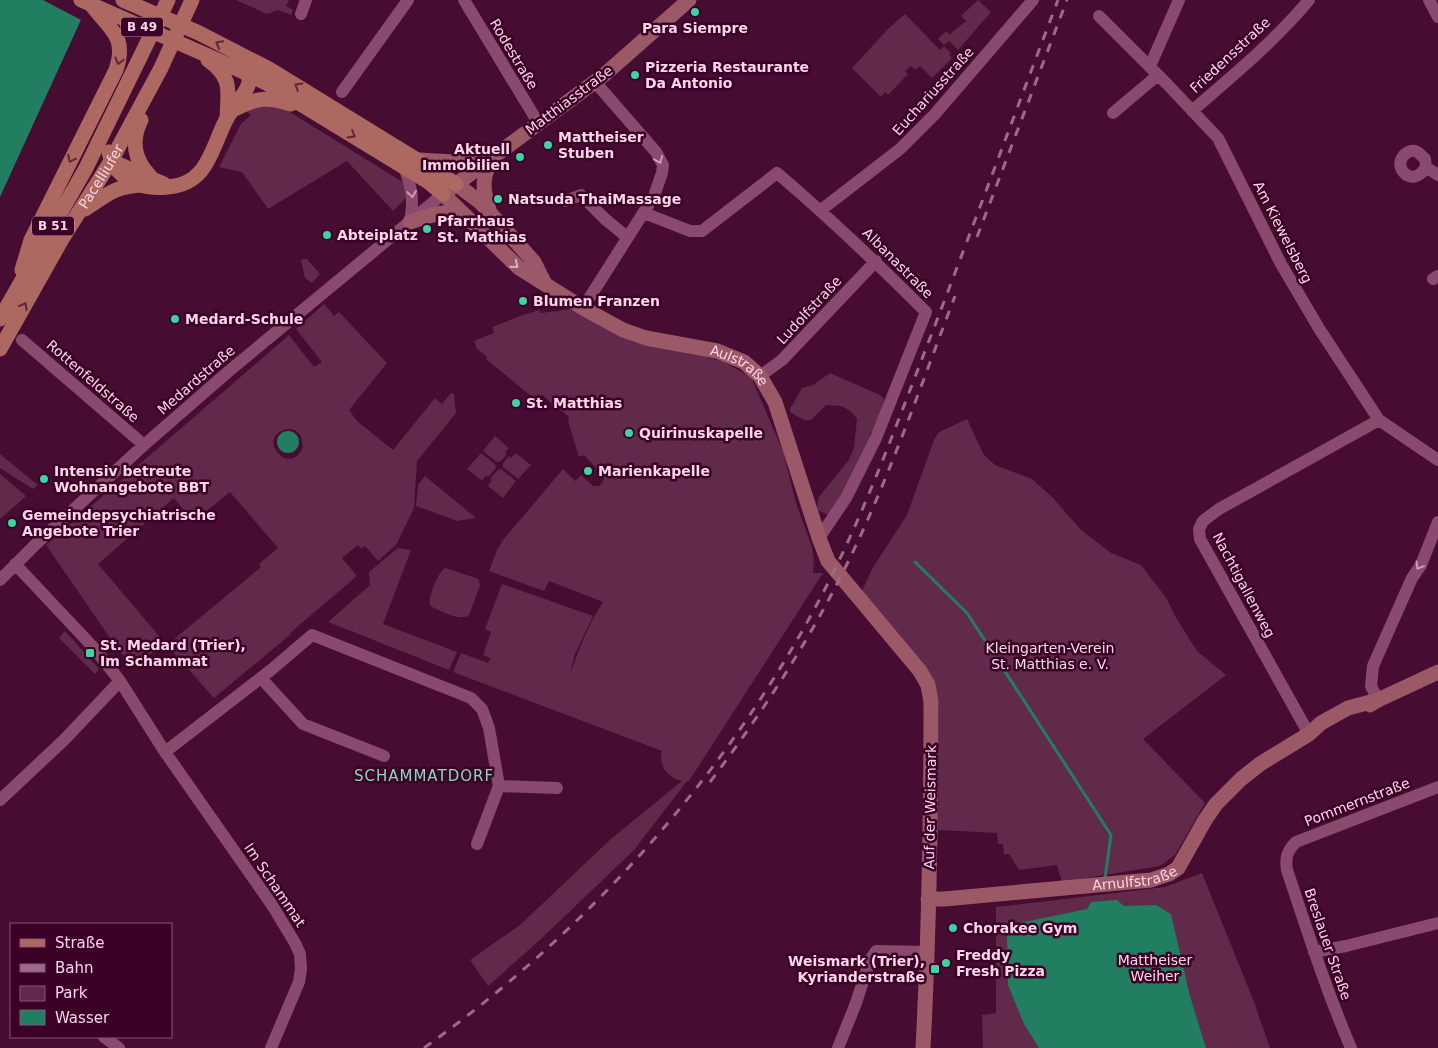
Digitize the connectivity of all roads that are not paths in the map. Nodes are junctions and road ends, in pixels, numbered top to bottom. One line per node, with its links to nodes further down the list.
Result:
1 (123, 0): 17 (main road, B 49, one-way to 1)
2 (168, 0): 29 (main road, Pacelliufer / B 49)
3 (192, 0): 23 (main road, Pacelliufer / B 49)
4 (306, 0): 13 (street)
5 (408, 0): 22 (street)
6 (464, 0): 28 (street, Rodestraße)
7 (690, 0): 21 (street, Matthiasstraße)
8 (1033, 0): 41 (street, Euchariusstraße)
9 (1179, 0): 19 (street)
10 (1309, 0): 26 (street, Friedensstraße)
11 (1429, 0): 15 (street)
12 (86, 2): 16 (main road, B 49); 49 (main road, one-way to 49)
13 (300, 14)
14 (1099, 16): 19 (street, Am Kiewelsberg)
15 (1438, 17)
16 (192, 49): 20 (main road, B 49); 24 (main road)
17 (240, 54): 18 (main road, B 49); 20 (main road)
18 (269, 69): 20 (main road); 31 (main road, one-way to 18)
19 (1154, 71): 26 (street, Am Kiewelsberg); 27 (street)
20 (248, 74): 24 (main road); 25 (main road)
21 (595, 82): 28 (street, Matthiasstraße); 44 (street, one-way to 44)
22 (342, 92)
23 (146, 97): 32 (main road, Pacelliufer / B 51); 37 (main road)
24 (230, 110): 25 (main road); 37 (main road)
25 (310, 110): 33 (main road, one-way to 33)
26 (1192, 110): 56 (street, Am Kiewelsberg)
27 (1113, 113)
28 (539, 124): 30 (street, Matthiasstraße)
29 (106, 129): 32 (main road); 35 (main road, Pacelliufer / B 51)
30 (493, 157): 31 (street); 38 (street, Matthiasstraße); 42 (street)
31 (419, 160): 38 (main road)
32 (111, 162): 35 (main road); 37 (main road); 43 (main road, Pacelliufer / B 51)
33 (404, 167): 39 (main road); 45 (street, one-way to 45)
34 (1426, 167): 36 (street)
35 (86, 168): 49 (main road, Pacelliufer / B 51)
36 (1438, 175)
37 (146, 182): 43 (main road)
38 (456, 184): 39 (street, Matthiasstraße); 42 (street)
39 (443, 194): 45 (street, Medardstraße); 46 (street, Aulstraße)
40 (565, 201): 47 (street)
41 (821, 210): 44 (street, Albanastraße); 48 (street, Albanastraße)
42 (489, 212): 50 (street)
43 (79, 213): 54 (main road, Pacelliufer / B 51, one-way to 43)
44 (644, 213): 47 (street)
45 (410, 222): 46 (street); 57 (street, Medardstraße)
46 (473, 222): 50 (street, Aulstraße, one-way to 50)
47 (627, 237): 51 (street)
48 (876, 261): 55 (street, Ludolfstraße); 60 (street, Albanastraße)
49 (20, 284): 52 (main road, Pacelliufer / B 51)
50 (545, 284): 51 (street, Aulstraße)
51 (583, 308): 55 (street, Aulstraße)
52 (0, 320)
53 (22, 340): 57 (street, Rottenfeldstraße)
54 (0, 349)
55 (760, 376): 60 (street, Aulstraße)
56 (1379, 420): 58 (street, Am Kiewelsberg); 68 (street, Nachtigallenweg)
57 (144, 445): 62 (street, Medardstraße)
58 (1438, 460)
59 (1438, 522): 67 (street, one-way to 67)
60 (818, 538): 61 (street, Aulstraße)
61 (824, 554): 77 (street, Auf der Weismark)
62 (15, 564): 63 (street, Medardstraße); 66 (street, Im Schammat)
63 (0, 580)
64 (1438, 672): 67 (street, Arnulfstraße)
65 (261, 678): 69 (street); 70 (street); 71 (street)
66 (120, 682): 69 (street, Im Schammat); 74 (street)
67 (1378, 700): 68 (street, Arnulfstraße)
68 (1309, 734): 77 (street, Arnulfstraße)
69 (166, 752): 83 (street, Im Schammat)
70 (384, 756)
71 (499, 786): 73 (street); 75 (street)
72 (1438, 787): 76 (street, Pommernstraße)
73 (557, 788)
74 (0, 800)
75 (477, 844)
76 (1289, 849): 80 (street, Breslauer Straße)
77 (928, 899): 79 (street, Auf der Weismark)
78 (1438, 923): 80 (street)
79 (928, 952): 84 (street); 85 (street, Auf der Weismark)
80 (1314, 952): 86 (street, Breslauer Straße)
81 (105, 1038): 82 (street)
82 (119, 1048)
83 (271, 1048)
84 (838, 1048)
85 (923, 1048)
86 (1351, 1048)

